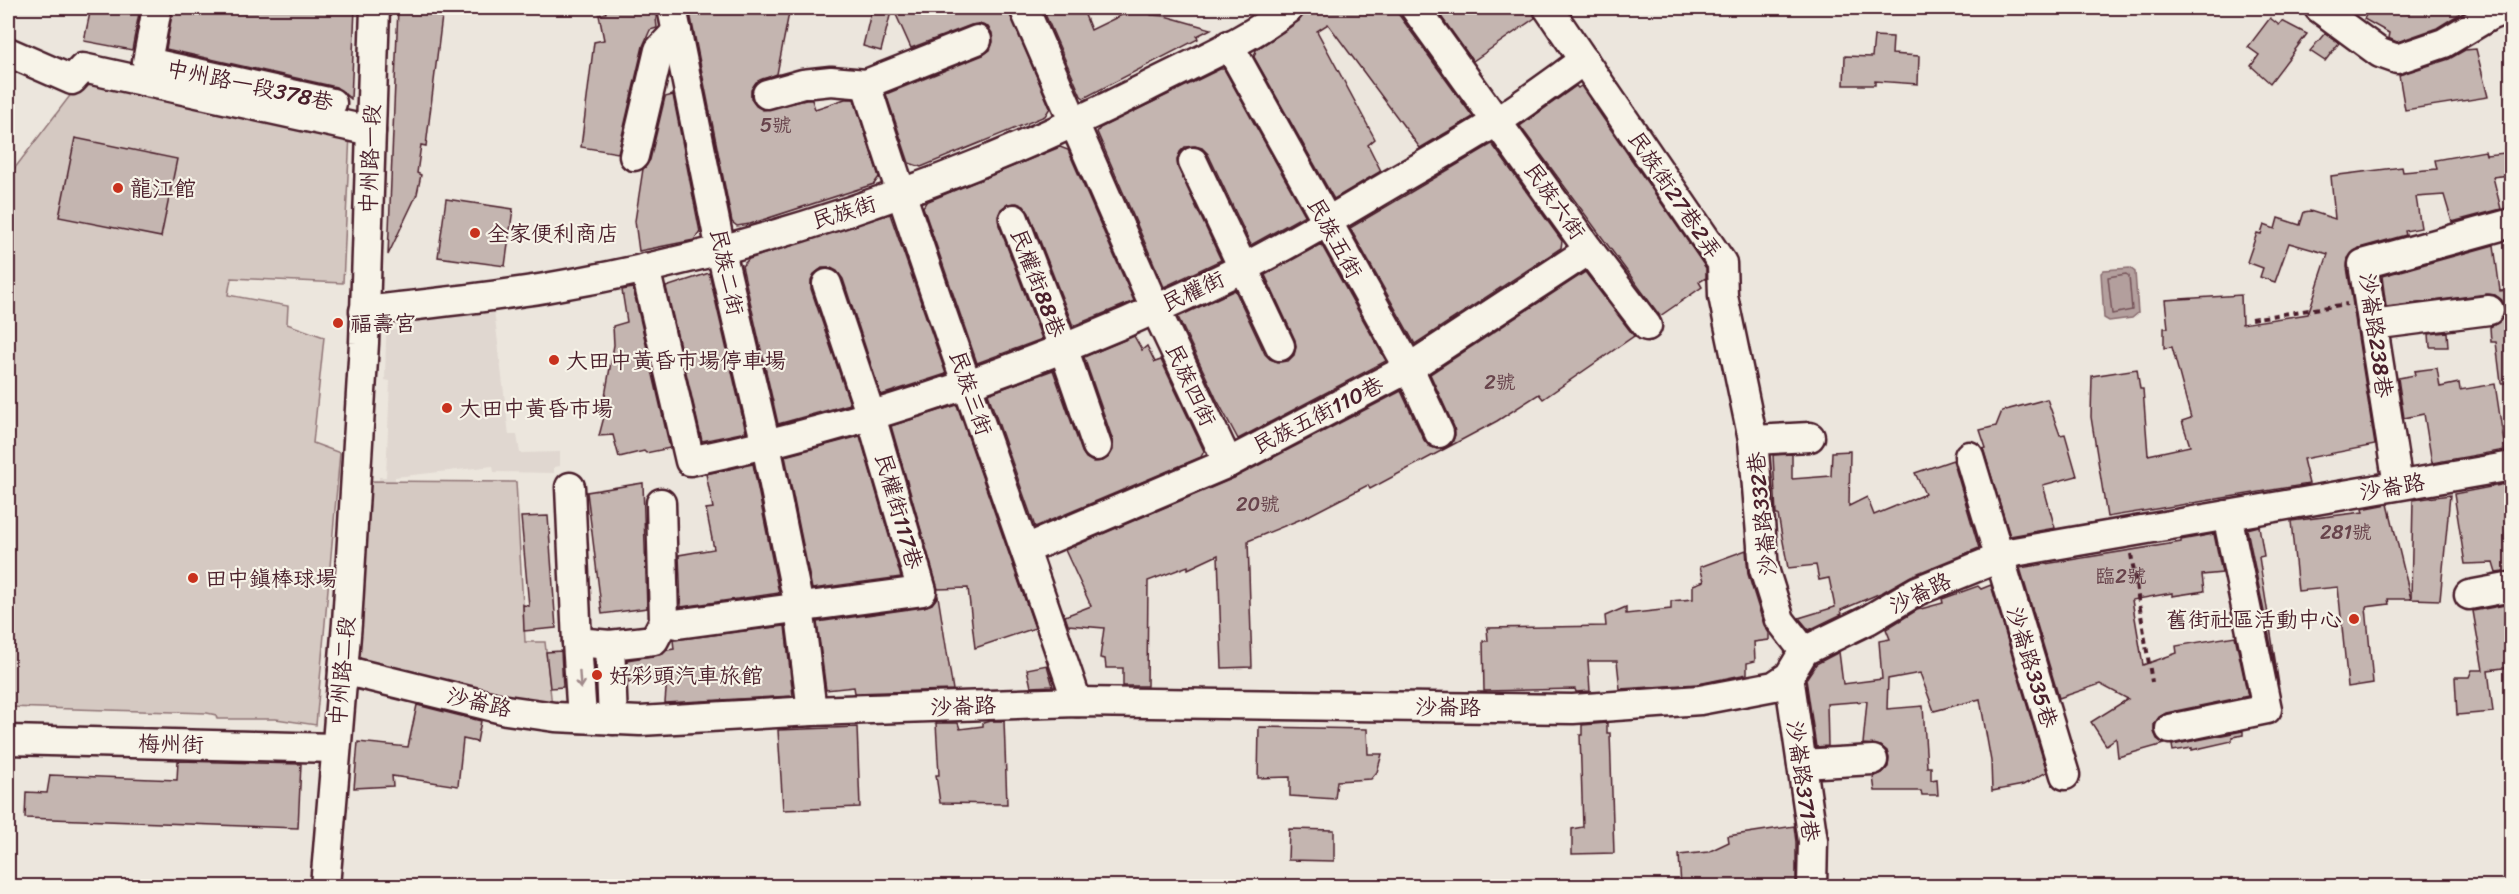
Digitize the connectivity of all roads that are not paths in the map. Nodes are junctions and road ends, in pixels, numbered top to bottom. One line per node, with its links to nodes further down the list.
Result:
1 (157, 8): 17 (street, 中州路一段378巷)
2 (375, 8): 17 (street, 中州路一段)
3 (1024, 8): 18 (street, 民族四街)
4 (1289, 8): 11 (street, 民族街)
5 (1415, 8): 16 (street, 民族六街)
6 (1548, 8): 13 (street, 民族街27巷2弄)
7 (2319, 8): 8 (street)
8 (2509, 8)
9 (674, 19): 19 (street); 25 (street, 民族二街)
10 (977, 40): 14 (street)
11 (1229, 45): 18 (street, 民族街); 23 (street, 民族五街)
12 (8, 52): 17 (street)
13 (1584, 60): 16 (street, 民權街); 42 (street, 民族街27巷2弄)
14 (866, 84): 15 (street); 21 (street, 民族三街)
15 (767, 94)
16 (1498, 120): 23 (street, 民權街); 26 (street, 民族六街)
17 (372, 121): 32 (street, 中州路一段)
18 (1076, 123): 21 (street, 民族街); 30 (street, 民族四街)
19 (634, 156)
20 (1193, 162): 28 (street)
21 (900, 194): 25 (street, 民族街); 38 (street, 民族三街)
22 (1014, 219): 36 (street, 民權街88巷)
23 (1326, 223): 28 (street, 民權街); 37 (street, 民族五街)
24 (2511, 223): 33 (street, 沙崙路238巷)
25 (721, 250): 27 (street, 民族街); 43 (street, 民族二街)
26 (1589, 250): 34 (street); 37 (street, 民族六街)
27 (645, 268): 32 (street, 民族街); 43 (street, 民權街)
28 (1242, 268): 30 (street, 民權街); 35 (street)
29 (827, 284): 39 (street)
30 (1155, 308): 36 (street, 民權街); 46 (street, 民族四街)
31 (2489, 310): 33 (street)
32 (364, 311): 61 (street, 中州路二段)
33 (2370, 313): 48 (street, 沙崙路238巷)
34 (1647, 326)
35 (1280, 346)
36 (1063, 347): 38 (street, 民權街); 44 (street, 民權街88巷)
37 (1409, 368): 40 (street, 民族五街); 46 (street, 民族五街110巷)
38 (968, 384): 39 (street, 民權街); 52 (street, 民族三街)
39 (871, 416): 43 (street, 民權街); 56 (street, 民權街117巷)
40 (1439, 432)
41 (1810, 437): 42 (street)
42 (1754, 440): 60 (street, 沙崙路332巷)
43 (766, 445): 56 (street, 民族二街)
44 (1097, 446)
45 (1969, 456): 53 (street, 沙崙路335巷)
46 (1228, 462): 52 (street)
47 (2511, 466): 48 (street, 沙崙路)
48 (2398, 485): 51 (street, 沙崙路)
49 (570, 487): 58 (street)
50 (661, 503): 59 (street)
51 (2228, 515): 53 (street, 沙崙路); 67 (street)
52 (1026, 549): 63 (street, 民族三街)
53 (1998, 558): 60 (street, 沙崙路); 72 (street, 沙崙路335巷)
54 (2511, 587): 55 (street)
55 (2469, 595)
56 (799, 607): 57 (street); 64 (street, 民族二街)
57 (676, 624)
58 (578, 642): 59 (street); 65 (street, one-way to 65)
59 (610, 645): 66 (street)
60 (1804, 651): 62 (street)
61 (343, 670): 65 (street, 沙崙路); 69 (street, 中州路二段)
62 (1788, 676): 63 (street, 沙崙路); 71 (street, 沙崙路371巷)
63 (1077, 702): 64 (street, 沙崙路)
64 (812, 711): 66 (street, 沙崙路)
65 (582, 718): 66 (street, 沙崙路)
66 (613, 720)
67 (2169, 729)
68 (8, 740): 69 (street, 梅州街)
69 (335, 748): 73 (street, 中州路二段)
70 (1873, 760): 71 (street)
71 (1802, 764): 74 (street, 沙崙路371巷)
72 (2065, 775)
73 (324, 886)
74 (1812, 886)

